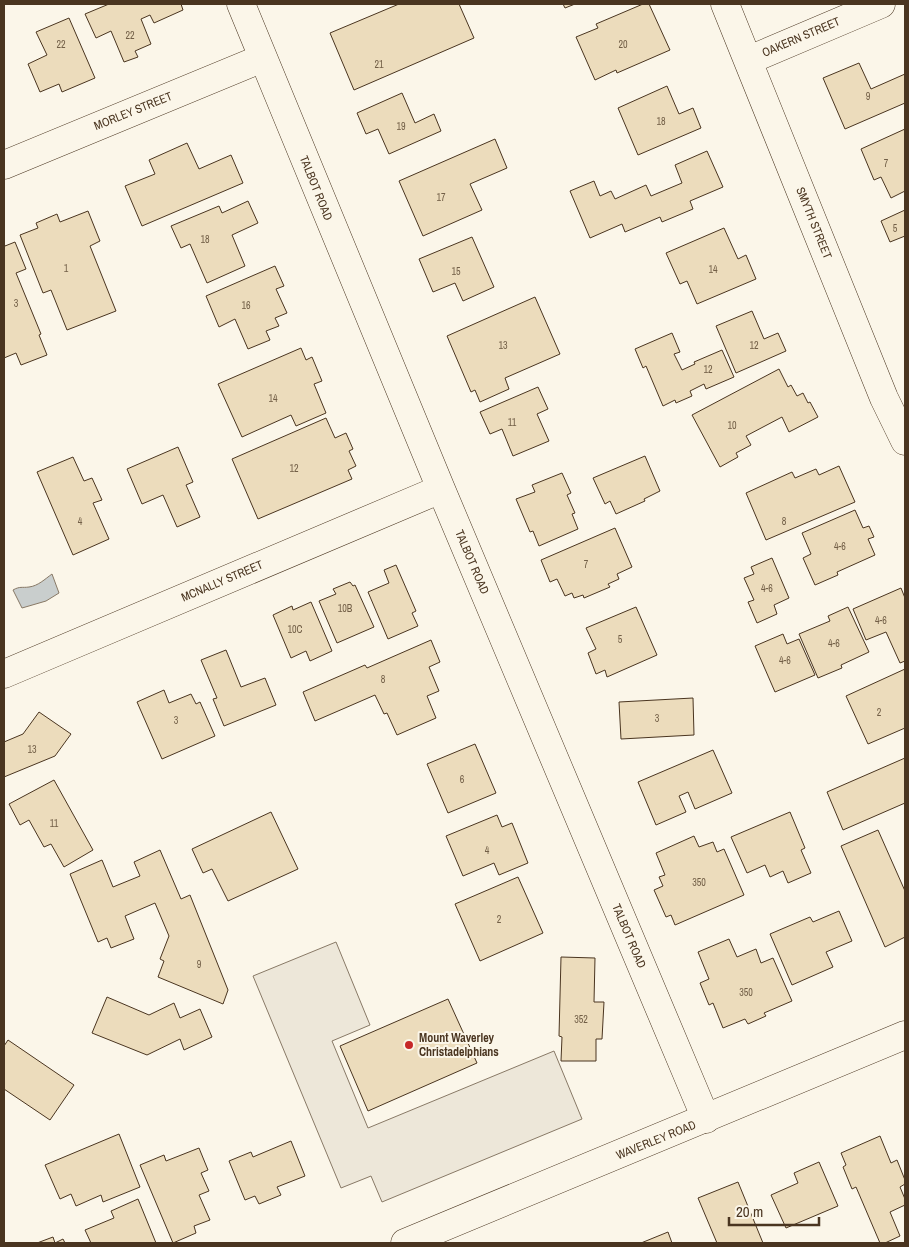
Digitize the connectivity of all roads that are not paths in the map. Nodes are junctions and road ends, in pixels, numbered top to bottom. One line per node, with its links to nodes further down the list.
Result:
1 (241, 4): 4 (street, TALBOT ROAD)
2 (725, 4): 5 (street, SMYTH STREET)
3 (881, 4): 5 (street, OAKERN STREET)
4 (263, 58): 6 (street, MORLEY STREET); 8 (street, TALBOT ROAD)
5 (748, 60): 7 (street, SMYTH STREET)
6 (4, 165)
7 (905, 441)
8 (441, 489): 9 (street, MCNALLY STREET); 11 (street, TALBOT ROAD)
9 (4, 674)
10 (905, 1035): 11 (street, WAVERLEY ROAD)
11 (706, 1119): 12 (street, WAVERLEY ROAD)
12 (405, 1243)

